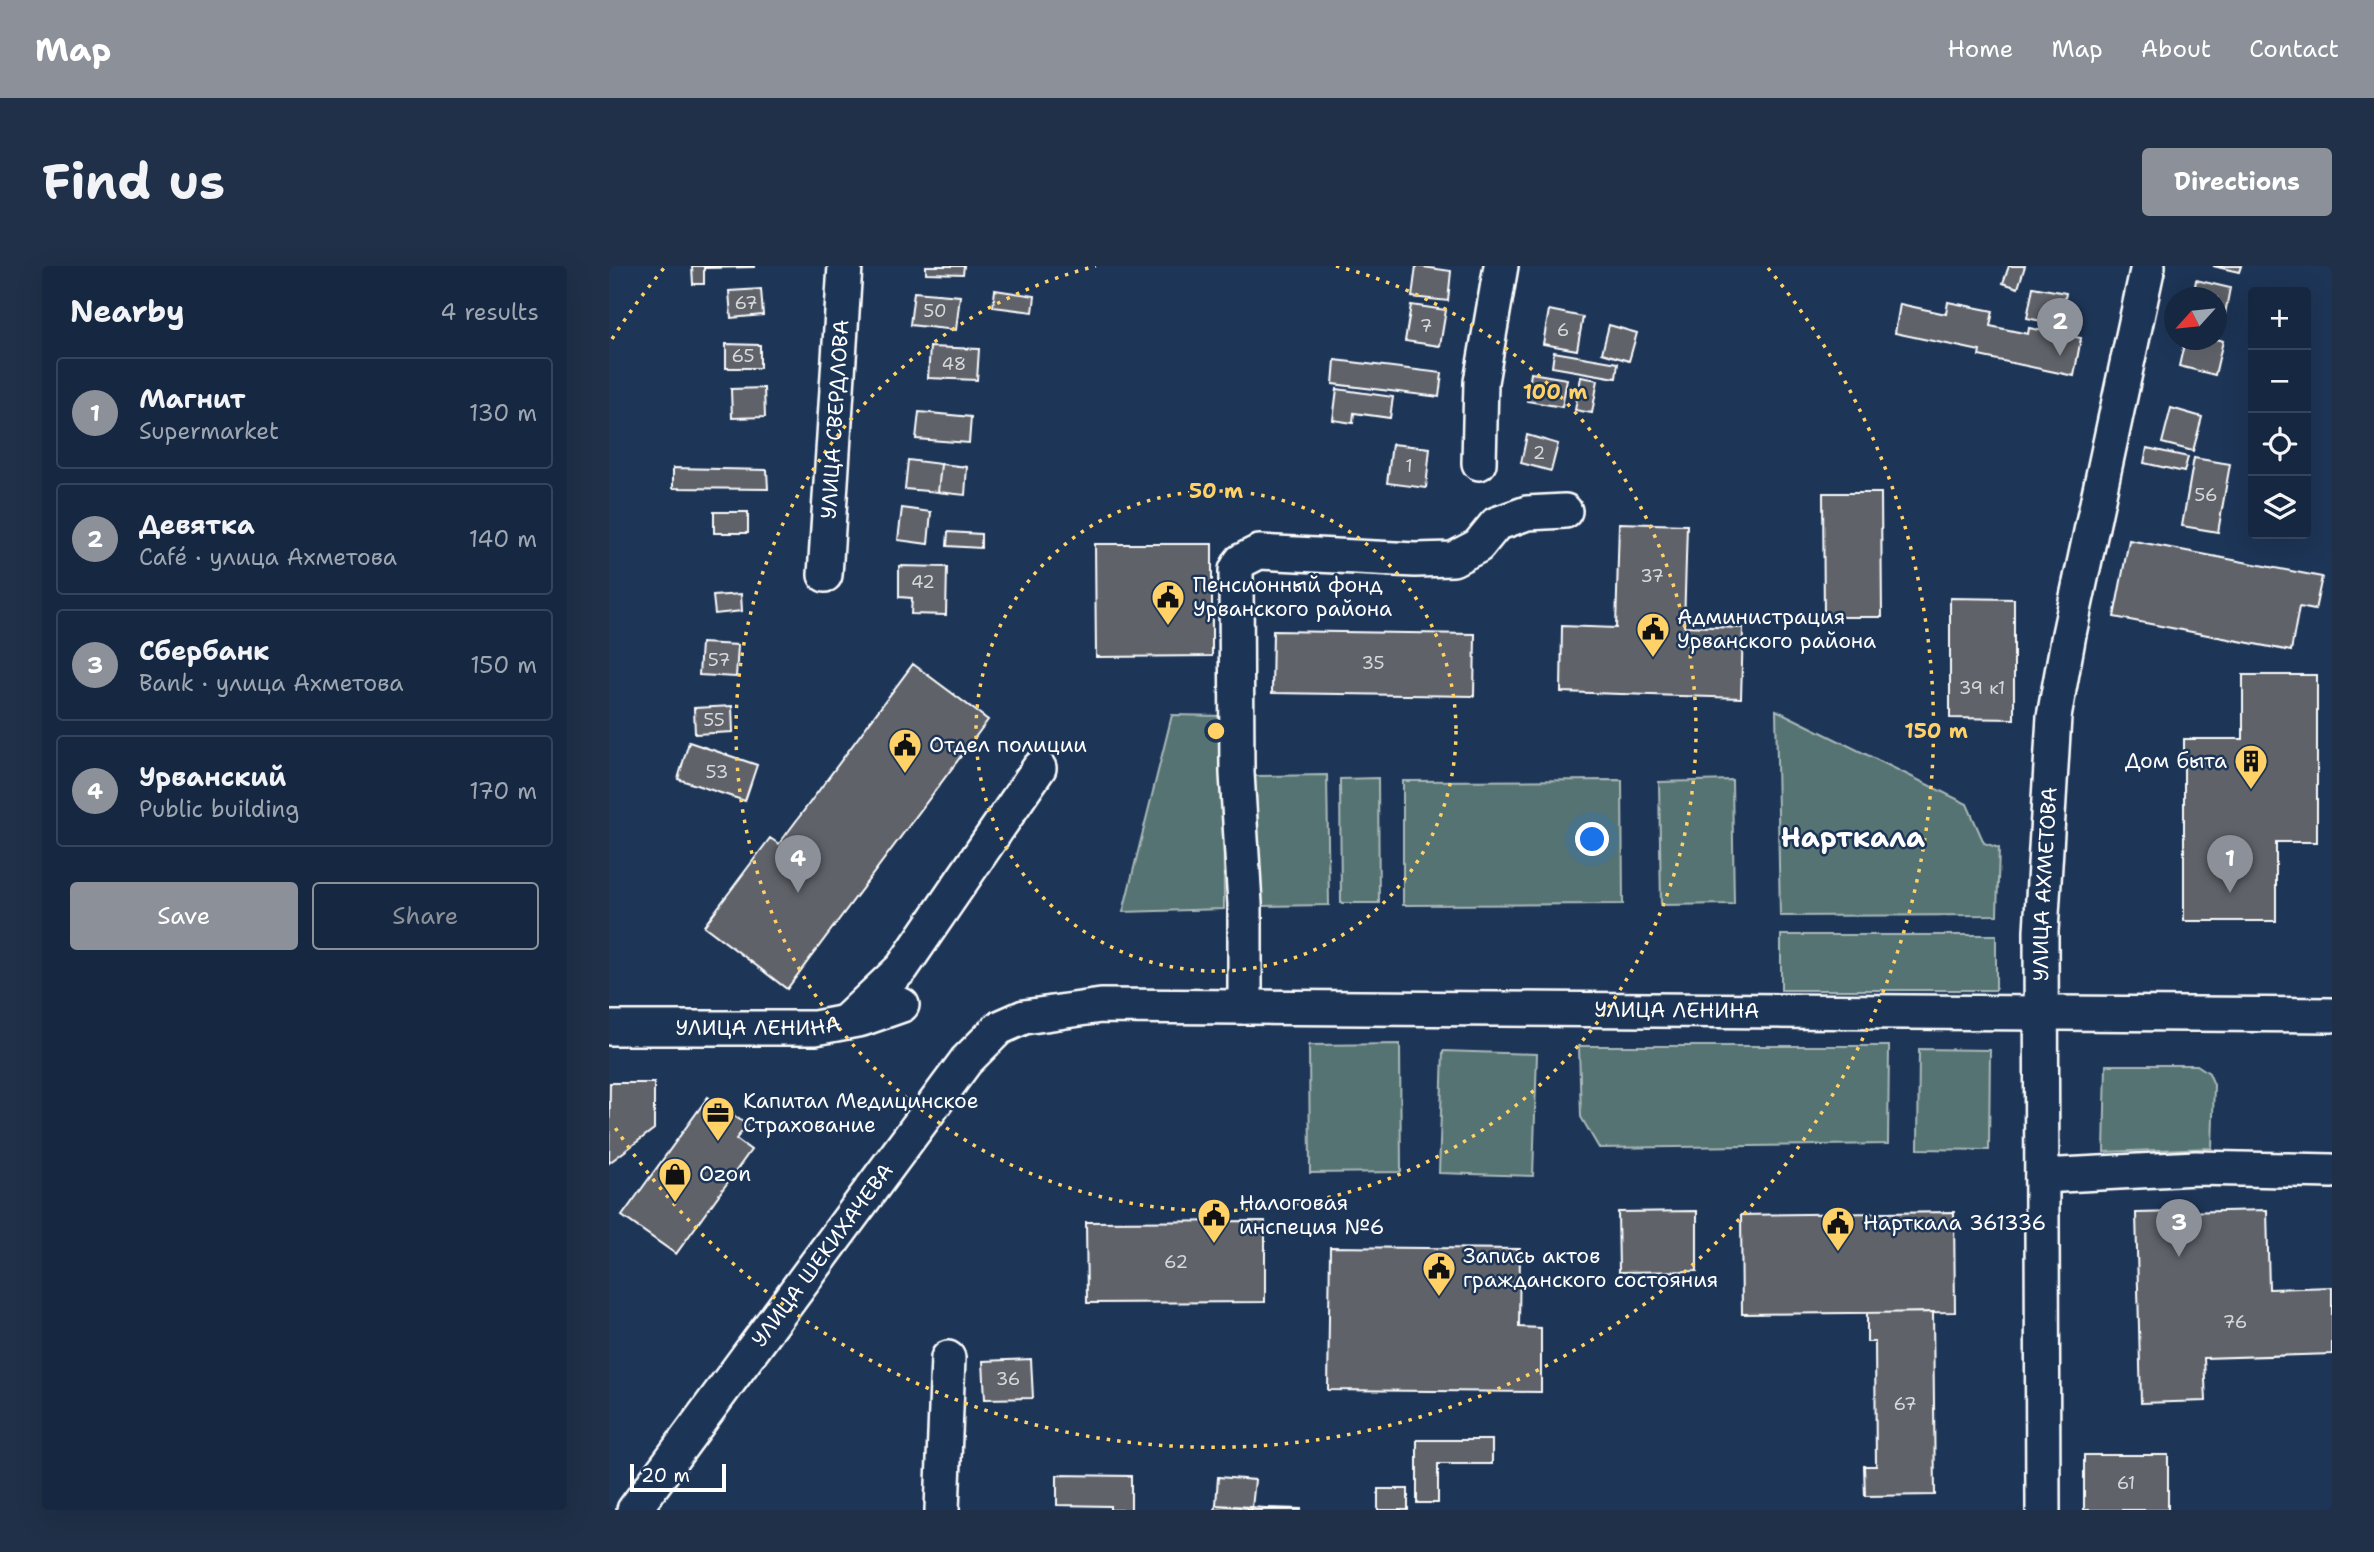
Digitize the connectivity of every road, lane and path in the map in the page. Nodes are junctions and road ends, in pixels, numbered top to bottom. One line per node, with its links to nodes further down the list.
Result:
1 (845, 266): 6 (street, УЛИЦА СВЕРДЛОВА)
2 (1501, 266): 4 (street)
3 (2148, 266): 10 (street, УЛИЦА АХМЕТОВА)
4 (1479, 463)
5 (1565, 511): 9 (street)
6 (825, 575)
7 (1039, 768): 13 (street)
8 (902, 1005): 13 (street, УЛИЦА ЛЕНИНА)
9 (1245, 1007): 10 (street, УЛИЦА ЛЕНИНА); 12 (street, УЛИЦА ЛЕНИНА)
10 (2041, 1012): 11 (street, УЛИЦА ЛЕНИНА); 16 (street, УЛИЦА АХМЕТОВА)
11 (2332, 1014)
12 (1024, 1017): 18 (street, УЛИЦА ШЕКИХАЧЕВА)
13 (845, 1022): 14 (street, УЛИЦА ЛЕНИНА)
14 (609, 1028)
15 (2332, 1171): 16 (street)
16 (2042, 1176): 20 (street, УЛИЦА АХМЕТОВА)
17 (948, 1358): 19 (street)
18 (634, 1510)
19 (942, 1510)
20 (2043, 1510)

